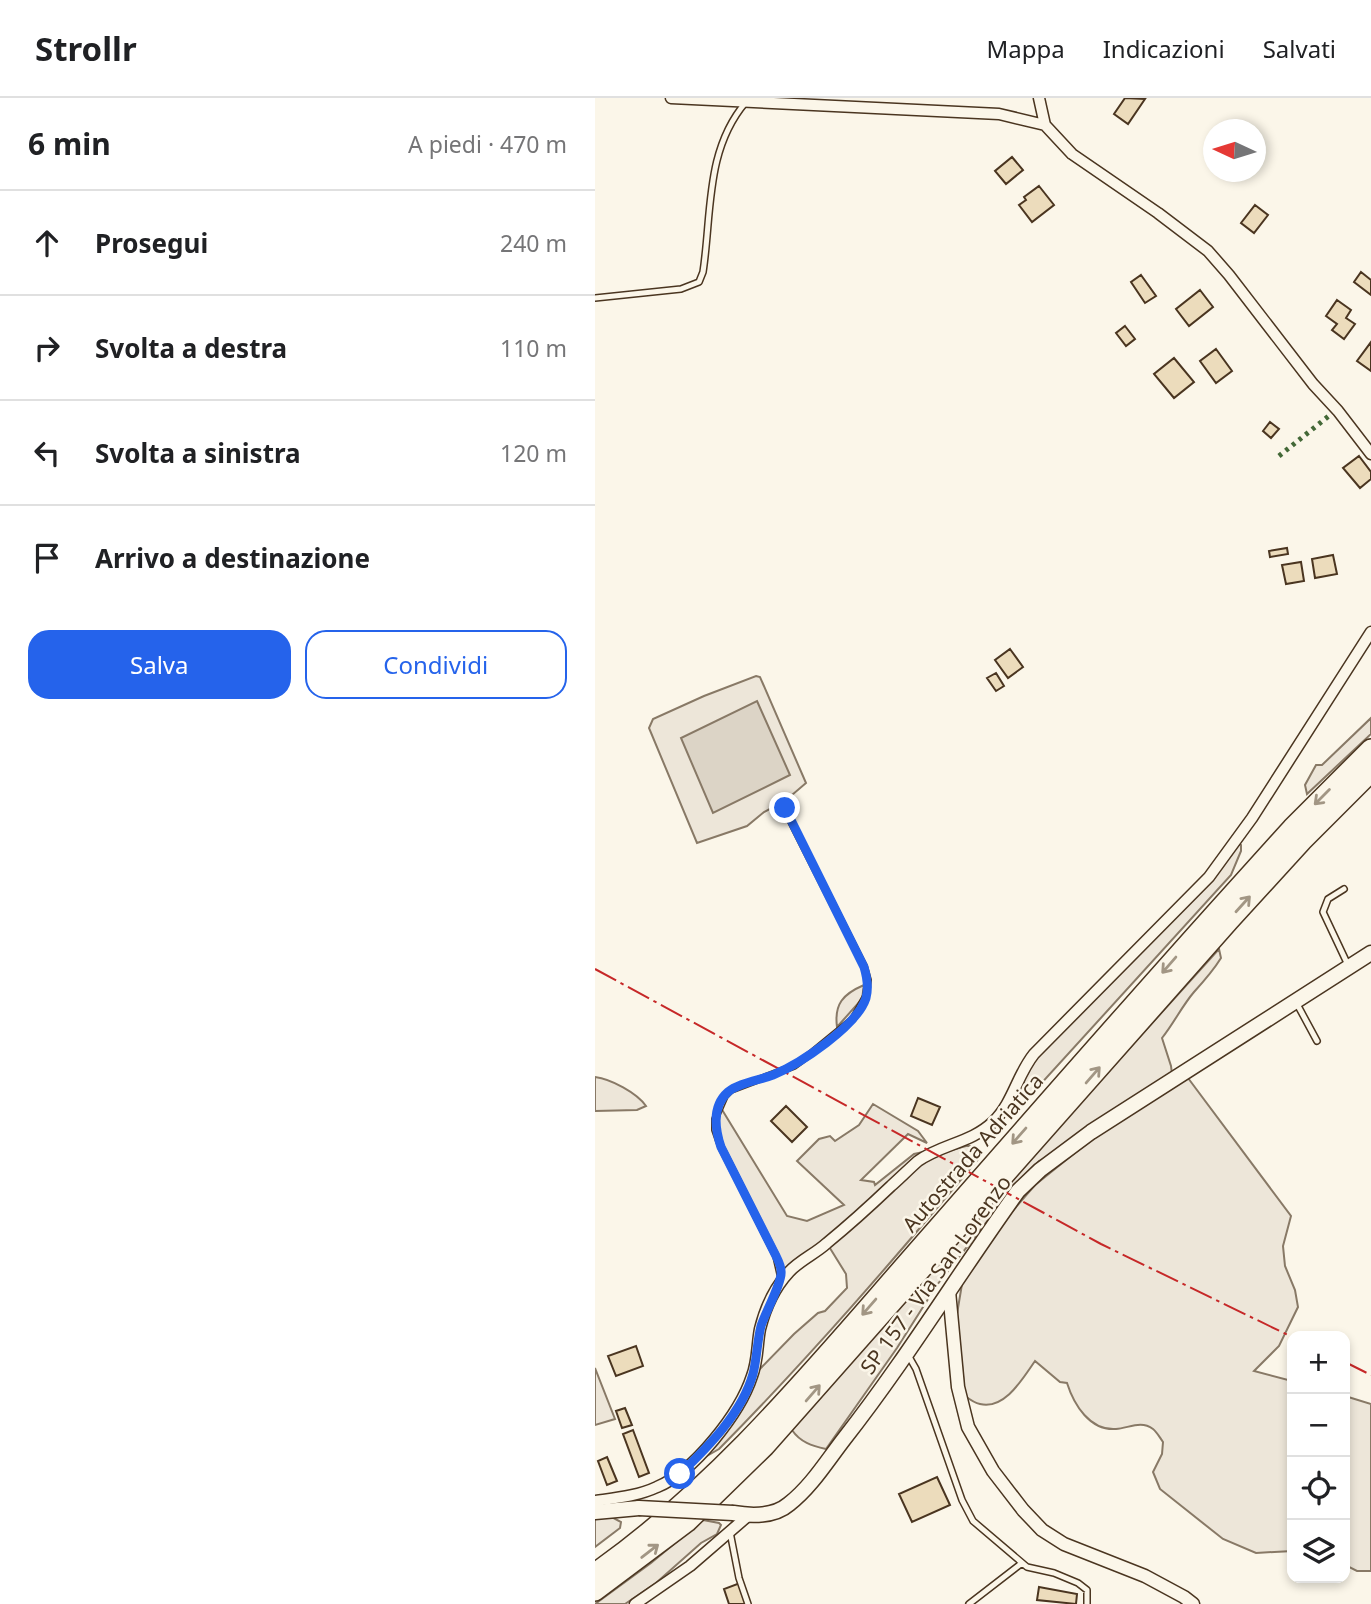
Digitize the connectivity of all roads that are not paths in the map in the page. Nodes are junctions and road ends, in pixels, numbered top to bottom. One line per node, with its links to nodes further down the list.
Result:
1 (671, 98): 3 (street)
2 (1039, 98): 4 (street)
3 (746, 102): 4 (street); 5 (lane)
4 (1045, 125): 6 (street)
5 (595, 298)
6 (1371, 454)
7 (1371, 632): 16 (street)
8 (1371, 749): 24 (highway, Autostrada Adriatica, one-way to 24)
9 (1371, 772): 25 (highway, Autostrada Adriatica, one-way to 9)
10 (780, 800): 16 (lane)
11 (1343, 889): 13 (lane)
12 (1371, 953): 13 (main road, SP 157 - Via San Lorenzo)
13 (1349, 968): 14 (main road, SP 157 - Via San Lorenzo)
14 (1296, 1002): 15 (lane); 17 (main road, SP 157 - Via San Lorenzo)
15 (1317, 1041)
16 (781, 1281): 19 (street)
17 (949, 1291): 18 (main road, SP 157 - Via San Lorenzo); 30 (street)
18 (906, 1353): 21 (main road, SP 157 - Via San Lorenzo); 23 (lane)
19 (595, 1501)
20 (595, 1512): 21 (main road, SP 157 - Via San Lorenzo, bridge)
21 (749, 1515): 22 (street)
22 (730, 1532): 26 (street); 27 (lane)
23 (1022, 1563): 28 (lane); 29 (lane)
24 (595, 1573)
25 (595, 1591)
26 (635, 1604)
27 (748, 1604)
28 (969, 1604)
29 (1087, 1604)
30 (1193, 1604)

